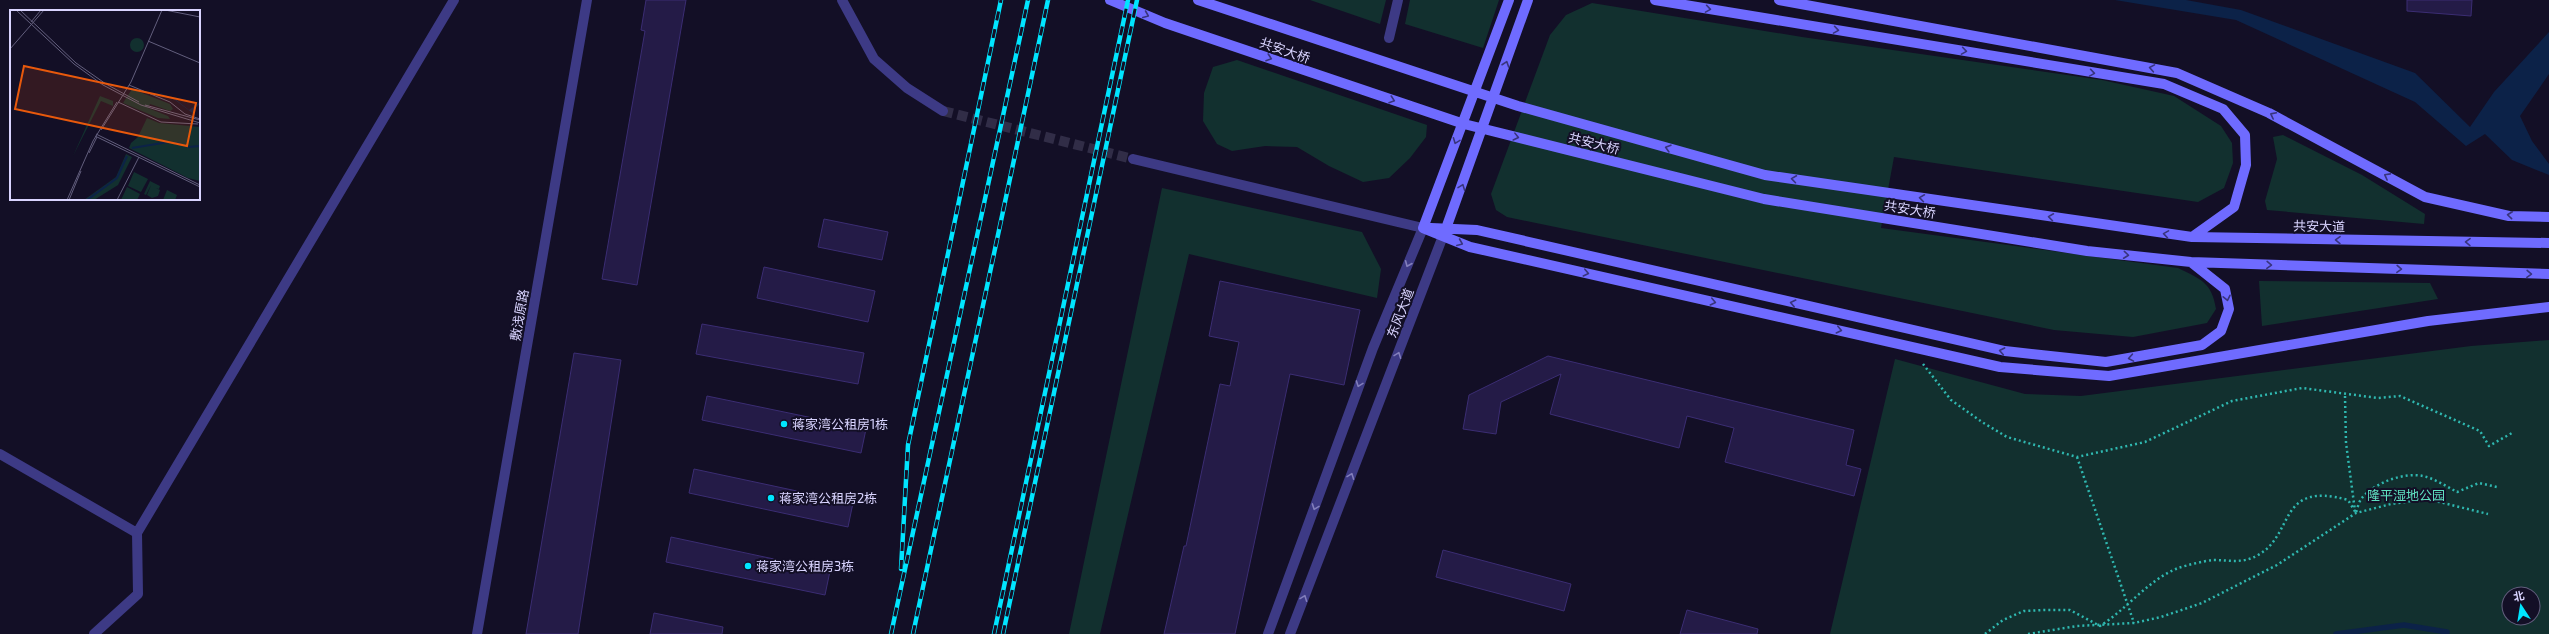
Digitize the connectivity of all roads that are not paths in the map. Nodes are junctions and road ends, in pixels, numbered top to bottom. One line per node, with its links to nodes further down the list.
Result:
1 (454, 0): 24 (street)
2 (587, 0): 26 (street, 敷浅原路)
3 (842, 0): 12 (street)
4 (1110, 0): 20 (main road, 共安大桥, one-way to 20)
5 (1198, 0): 15 (main road, 共安大桥, one-way to 5)
6 (1398, 0): 11 (street)
7 (1509, 0): 16 (main road, one-way to 16)
8 (1528, 0): 17 (main road, 东风大道, one-way to 8)
9 (1655, 0): 18 (main road, one-way to 18)
10 (1779, 0): 14 (main road, one-way to 10)
11 (1389, 38)
12 (943, 111)
13 (1133, 159): 16 (street)
14 (2549, 217)
15 (2090, 222): 18 (main road, 共安大道, one-way to 15)
16 (1423, 228): 17 (main road); 27 (street, 东风大道, one-way to 27)
17 (1445, 232): 20 (main road, one-way to 17); 22 (main road, one-way to 22); 28 (street, 东风大道, one-way to 17)
18 (2192, 237): 19 (main road, 共安大道, one-way to 18)
19 (2549, 243)
20 (2191, 262): 21 (main road, 共安大桥, one-way to 21)
21 (2549, 274)
22 (2549, 308)
23 (0, 454): 24 (street)
24 (137, 533): 25 (street)
25 (94, 634)
26 (477, 634)
27 (1268, 634)
28 (1290, 634)

